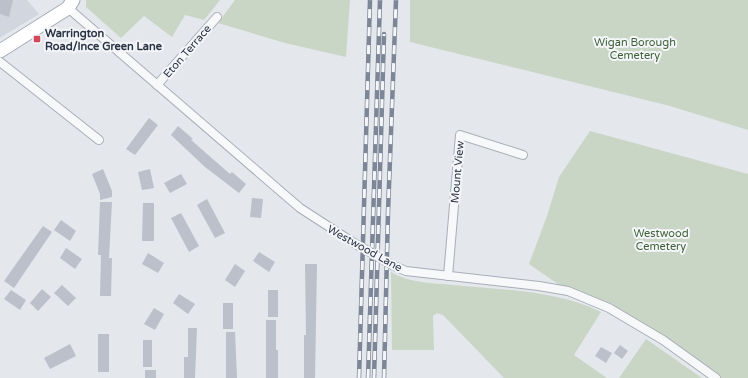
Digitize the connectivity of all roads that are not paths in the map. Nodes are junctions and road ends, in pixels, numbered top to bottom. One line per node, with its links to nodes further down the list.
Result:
1 (70, 4): 3 (main road); 5 (street, Westwood Lane)
2 (217, 17): 5 (street, Eton Terrace)
3 (0, 51)
4 (0, 62): 6 (street)
5 (158, 85): 8 (street, Westwood Lane, bridge)
6 (99, 140)
7 (524, 155): 8 (street, Mount View)
8 (448, 276): 9 (street, Westwood Lane)
9 (716, 378)

